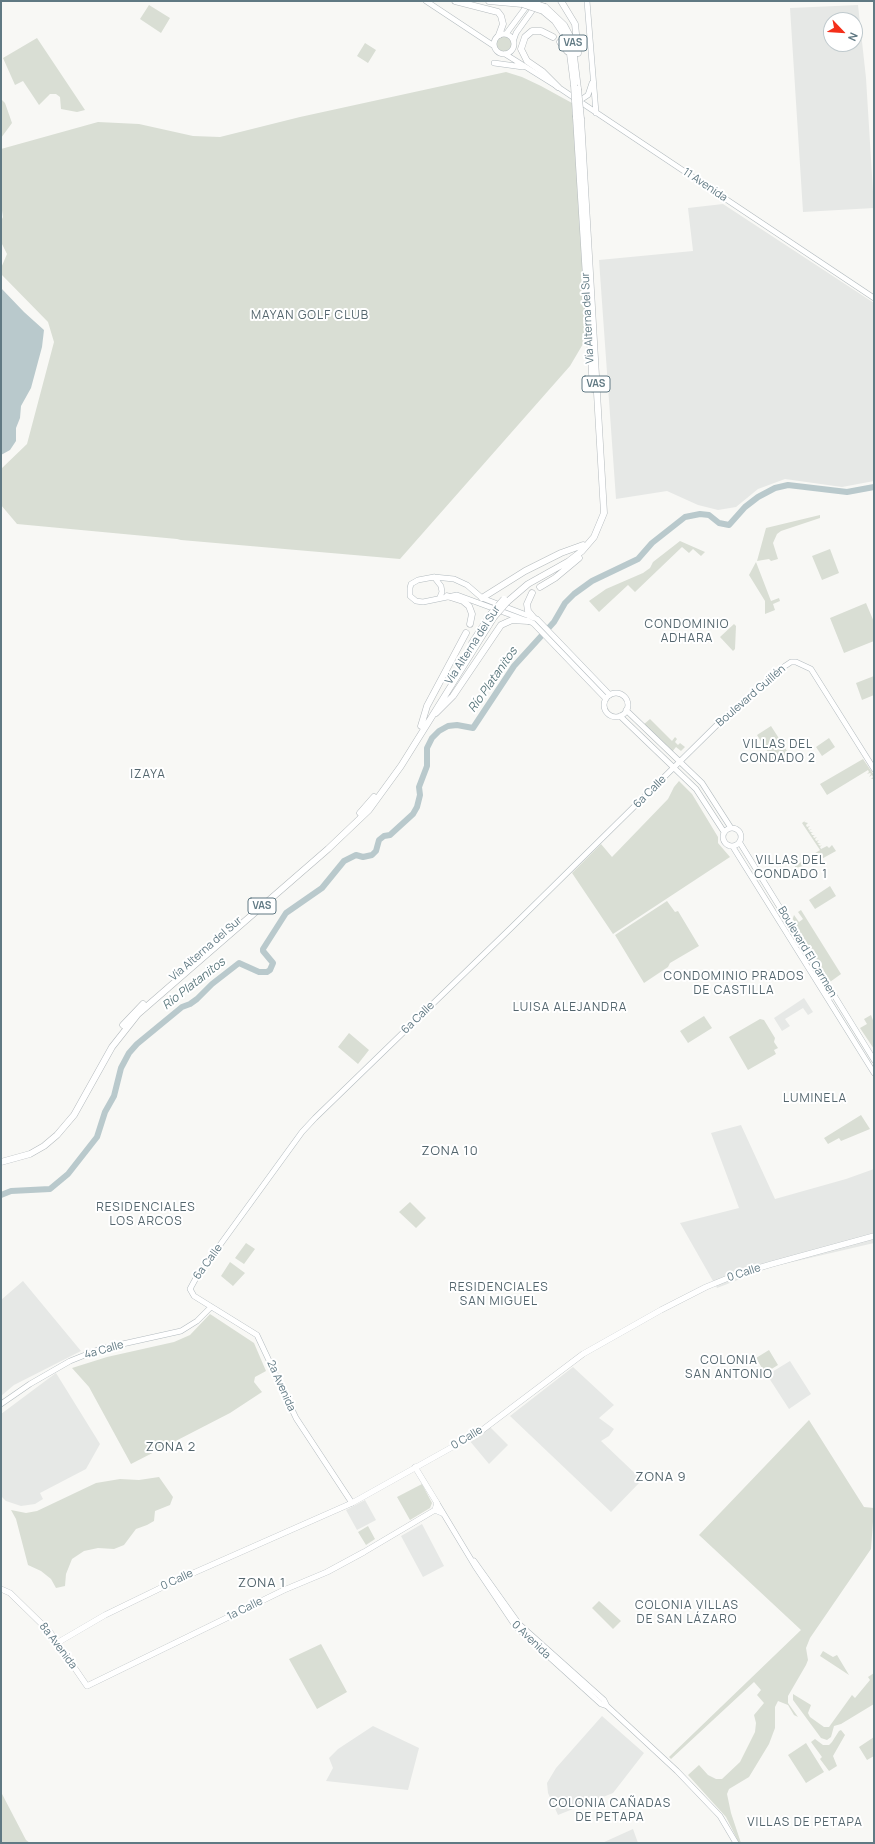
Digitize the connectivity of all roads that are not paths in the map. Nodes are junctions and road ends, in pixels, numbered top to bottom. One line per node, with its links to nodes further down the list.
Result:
1 (426, 1): 9 (main road)
2 (455, 1): 11 (highway)
3 (489, 1): 7 (highway, Vía Alterna del Sur / VAS)
4 (539, 1): 13 (main road)
5 (560, 1): 22 (highway)
6 (587, 1): 23 (main road)
7 (527, 2): 8 (highway, Vía Alterna del Sur / VAS, bridge); 10 (main road)
8 (544, 9): 22 (highway, Vía Alterna del Sur / VAS); 24 (highway, Vía Alterna del Sur / VAS)
9 (468, 29): 11 (main road); 16 (main road)
10 (506, 34): 11 (main road); 13 (main road)
11 (498, 36): 16 (main road)
12 (553, 37): 14 (highway)
13 (514, 40): 17 (main road)
14 (523, 40): 17 (highway); 25 (highway)
15 (560, 42): 24 (highway)
16 (494, 46): 18 (main road)
17 (513, 49): 18 (main road); 21 (main road, 11 Avenida)
18 (506, 54): 20 (main road, 11 Avenida)
19 (494, 63): 20 (main road)
20 (528, 68): 21 (main road, 11 Avenida)
21 (535, 73): 25 (main road, 11 Avenida)
22 (577, 73): 24 (highway, Vía Alterna del Sur / VAS)
23 (593, 76): 26 (main road); 27 (main road)
24 (575, 85): 28 (highway, Vía Alterna del Sur / VAS, bridge)
25 (558, 87): 26 (main road, 11 Avenida)
26 (574, 98): 27 (main road, 11 Avenida)
27 (596, 113): 29 (main road, 11 Avenida)
28 (578, 118): 30 (highway, Vía Alterna del Sur / VAS); 31 (highway, Vía Alterna del Sur / VAS)
29 (874, 298)
30 (603, 515): 33 (highway); 38 (highway, Vía Alterna del Sur / VAS)
31 (583, 544): 37 (highway); 38 (highway, Vía Alterna del Sur / VAS)
32 (434, 577): 36 (main road); 36 (main road); 37 (main road)
33 (540, 588)
34 (532, 593): 40 (highway)
35 (448, 596): 36 (main road); 40 (main road); 41 (highway)
36 (440, 597)
37 (482, 598): 40 (main road)
38 (505, 600): 39 (highway, Vía Alterna del Sur / VAS, bridge)
39 (493, 616): 47 (highway, Vía Alterna del Sur / VAS); 49 (highway, Vía Alterna del Sur / VAS)
40 (530, 619): 43 (main road); 47 (highway)
41 (470, 624)
42 (466, 633): 49 (highway)
43 (552, 638): 44 (main road); 45 (main road)
44 (610, 695): 45 (main road); 46 (main road)
45 (606, 699): 48 (main road)
46 (626, 710): 48 (main road); 50 (main road, Boulevard El Carmen)
47 (432, 716): 62 (highway, Vía Alterna del Sur / VAS)
48 (620, 716): 51 (main road, Boulevard El Carmen)
49 (421, 726): 61 (highway, Vía Alterna del Sur / VAS)
50 (680, 762): 51 (main road, 6a Calle); 52 (main road, Boulevard Guillén); 53 (main road, Boulevard El Carmen)
51 (674, 768): 54 (main road, Boulevard El Carmen); 64 (main road, 6a Calle)
52 (874, 769)
53 (731, 828): 54 (main road); 55 (main road, Boulevard El Carmen)
54 (724, 832): 56 (main road, Boulevard El Carmen)
55 (740, 843): 56 (main road); 57 (main road, Boulevard El Carmen)
56 (733, 847): 58 (main road, Boulevard El Carmen)
57 (822, 976): 58 (main road); 59 (main road, Boulevard El Carmen)
58 (816, 979): 60 (main road, Boulevard El Carmen)
59 (874, 1060)
60 (874, 1073)
61 (1, 1158)
62 (1, 1162)
63 (874, 1236): 67 (main road, 0 Calle)
64 (191, 1291): 65 (main road, 2a Avenida)
65 (211, 1307): 66 (main road, 4a Calle); 68 (main road, 2a Avenida)
66 (1, 1404)
67 (415, 1467): 68 (main road, 0 Calle); 69 (main road, 0 Avenida)
68 (352, 1502): 73 (main road, 0 Calle)
69 (437, 1503): 70 (main road); 71 (main road, 0 Avenida)
70 (435, 1510): 71 (main road); 74 (main road, 1a Calle)
71 (442, 1513): 75 (main road, 0 Avenida)
72 (1, 1589): 73 (main road, 8a Avenida)
73 (58, 1643): 74 (main road, 8a Avenida)
74 (87, 1686)
75 (736, 1843)

